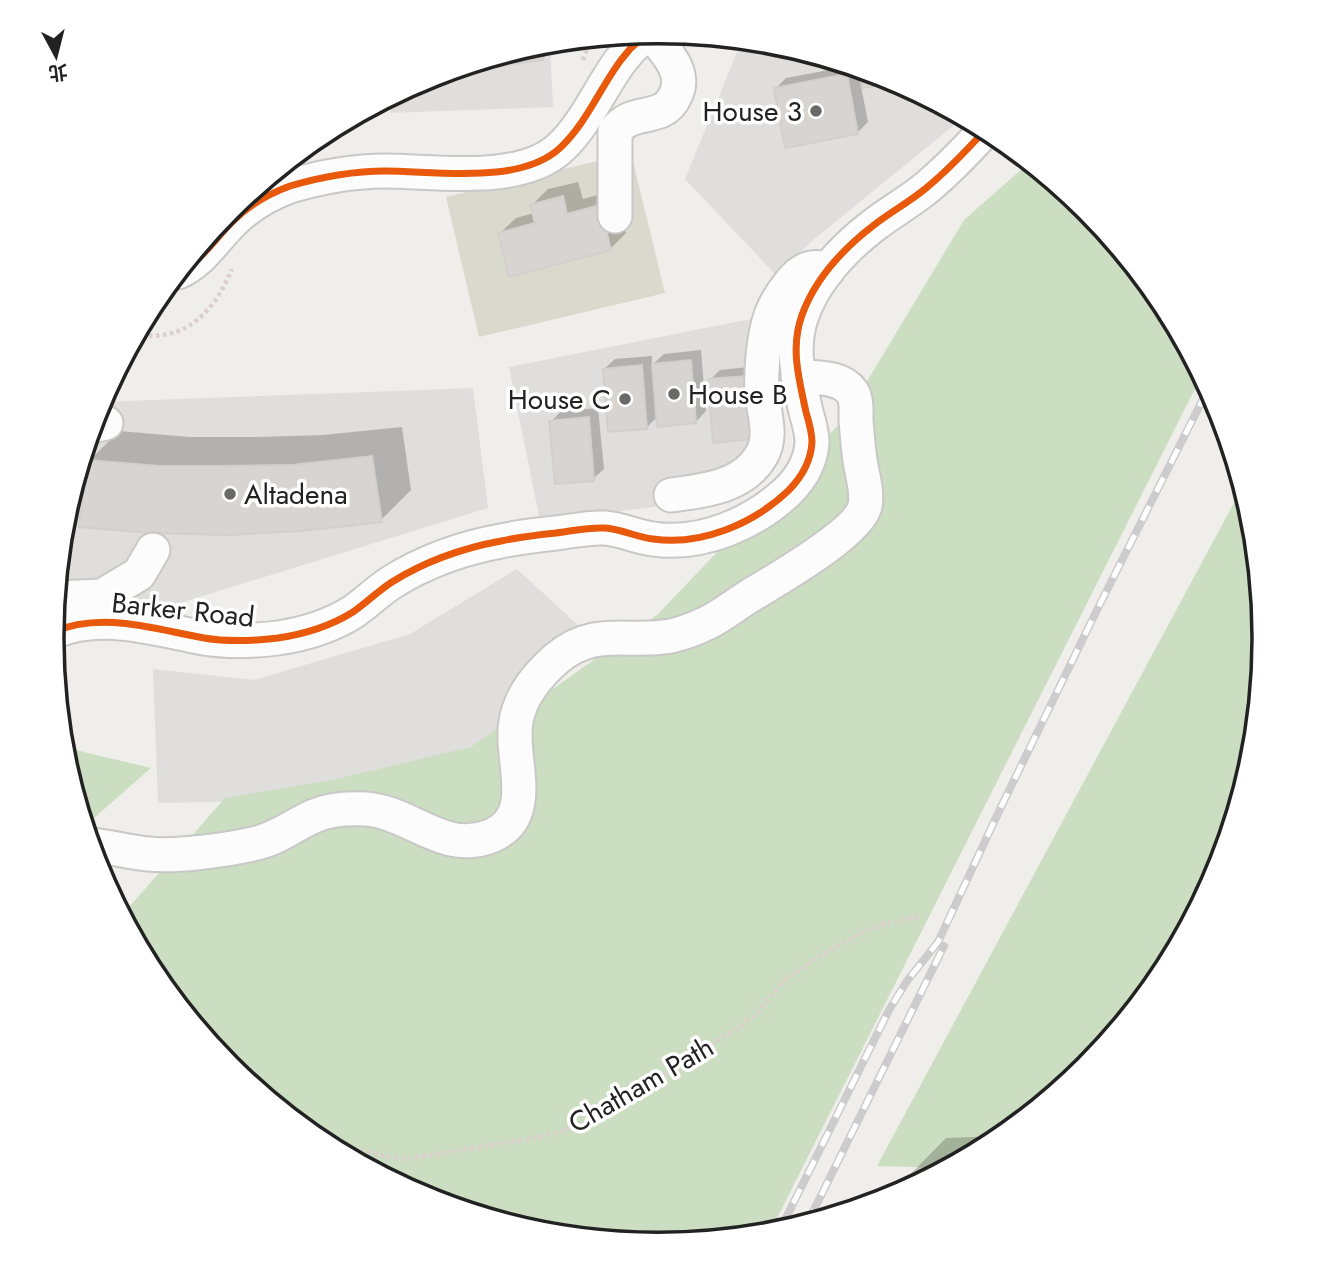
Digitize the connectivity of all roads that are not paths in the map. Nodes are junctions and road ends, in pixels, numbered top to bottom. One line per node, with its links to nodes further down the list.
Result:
1 (659, 44): 5 (street)
2 (635, 45): 4 (street)
3 (978, 137): 6 (street, Barker Road)
4 (254, 203)
5 (615, 216)
6 (828, 270): 7 (street, Barker Road); 8 (street)
7 (798, 376): 11 (street, Barker Road); 12 (street)
8 (671, 495)
9 (153, 550): 10 (street)
10 (66, 598)
11 (65, 627)
12 (102, 847)

